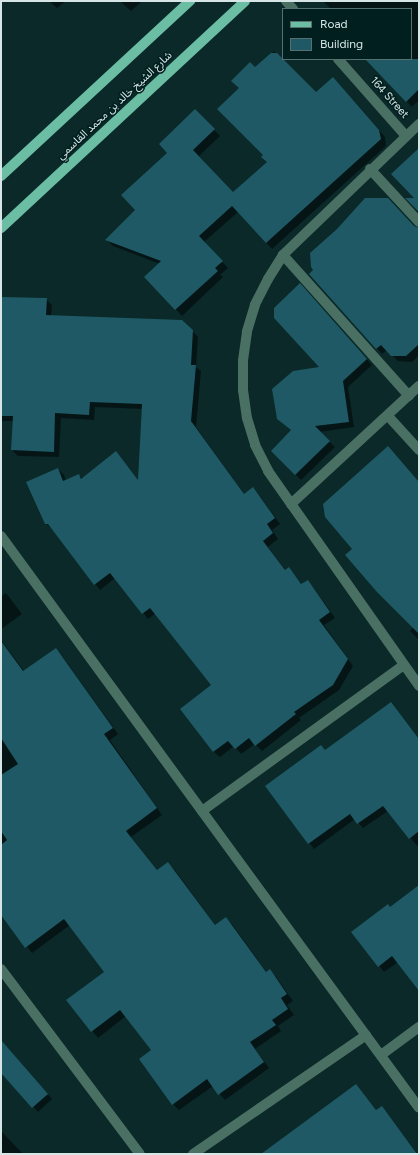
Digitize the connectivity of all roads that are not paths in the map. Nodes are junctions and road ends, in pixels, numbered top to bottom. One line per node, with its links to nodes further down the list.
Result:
1 (190, 1): 7 (main road)
2 (245, 1): 9 (main road, شارع الشيخ خالد بن محمد القاسمي)
3 (339, 60): 5 (street, 164 Street)
4 (419, 124): 5 (street)
5 (406, 136): 6 (street)
6 (370, 169): 8 (street); 10 (street)
7 (1, 176)
8 (419, 222)
9 (1, 228)
10 (283, 255): 12 (street); 15 (street)
11 (419, 386): 12 (street)
12 (409, 396): 13 (street)
13 (388, 416): 14 (street); 15 (street)
14 (419, 450)
15 (291, 504): 17 (street)
16 (1, 536): 19 (street)
17 (404, 665): 18 (street); 19 (street)
18 (419, 686)
19 (202, 811): 22 (street)
20 (2, 972): 25 (street)
21 (419, 1027): 23 (street)
22 (366, 1035): 23 (street); 26 (street)
23 (381, 1056): 24 (street)
24 (419, 1108)
25 (140, 1154)
26 (193, 1154)

